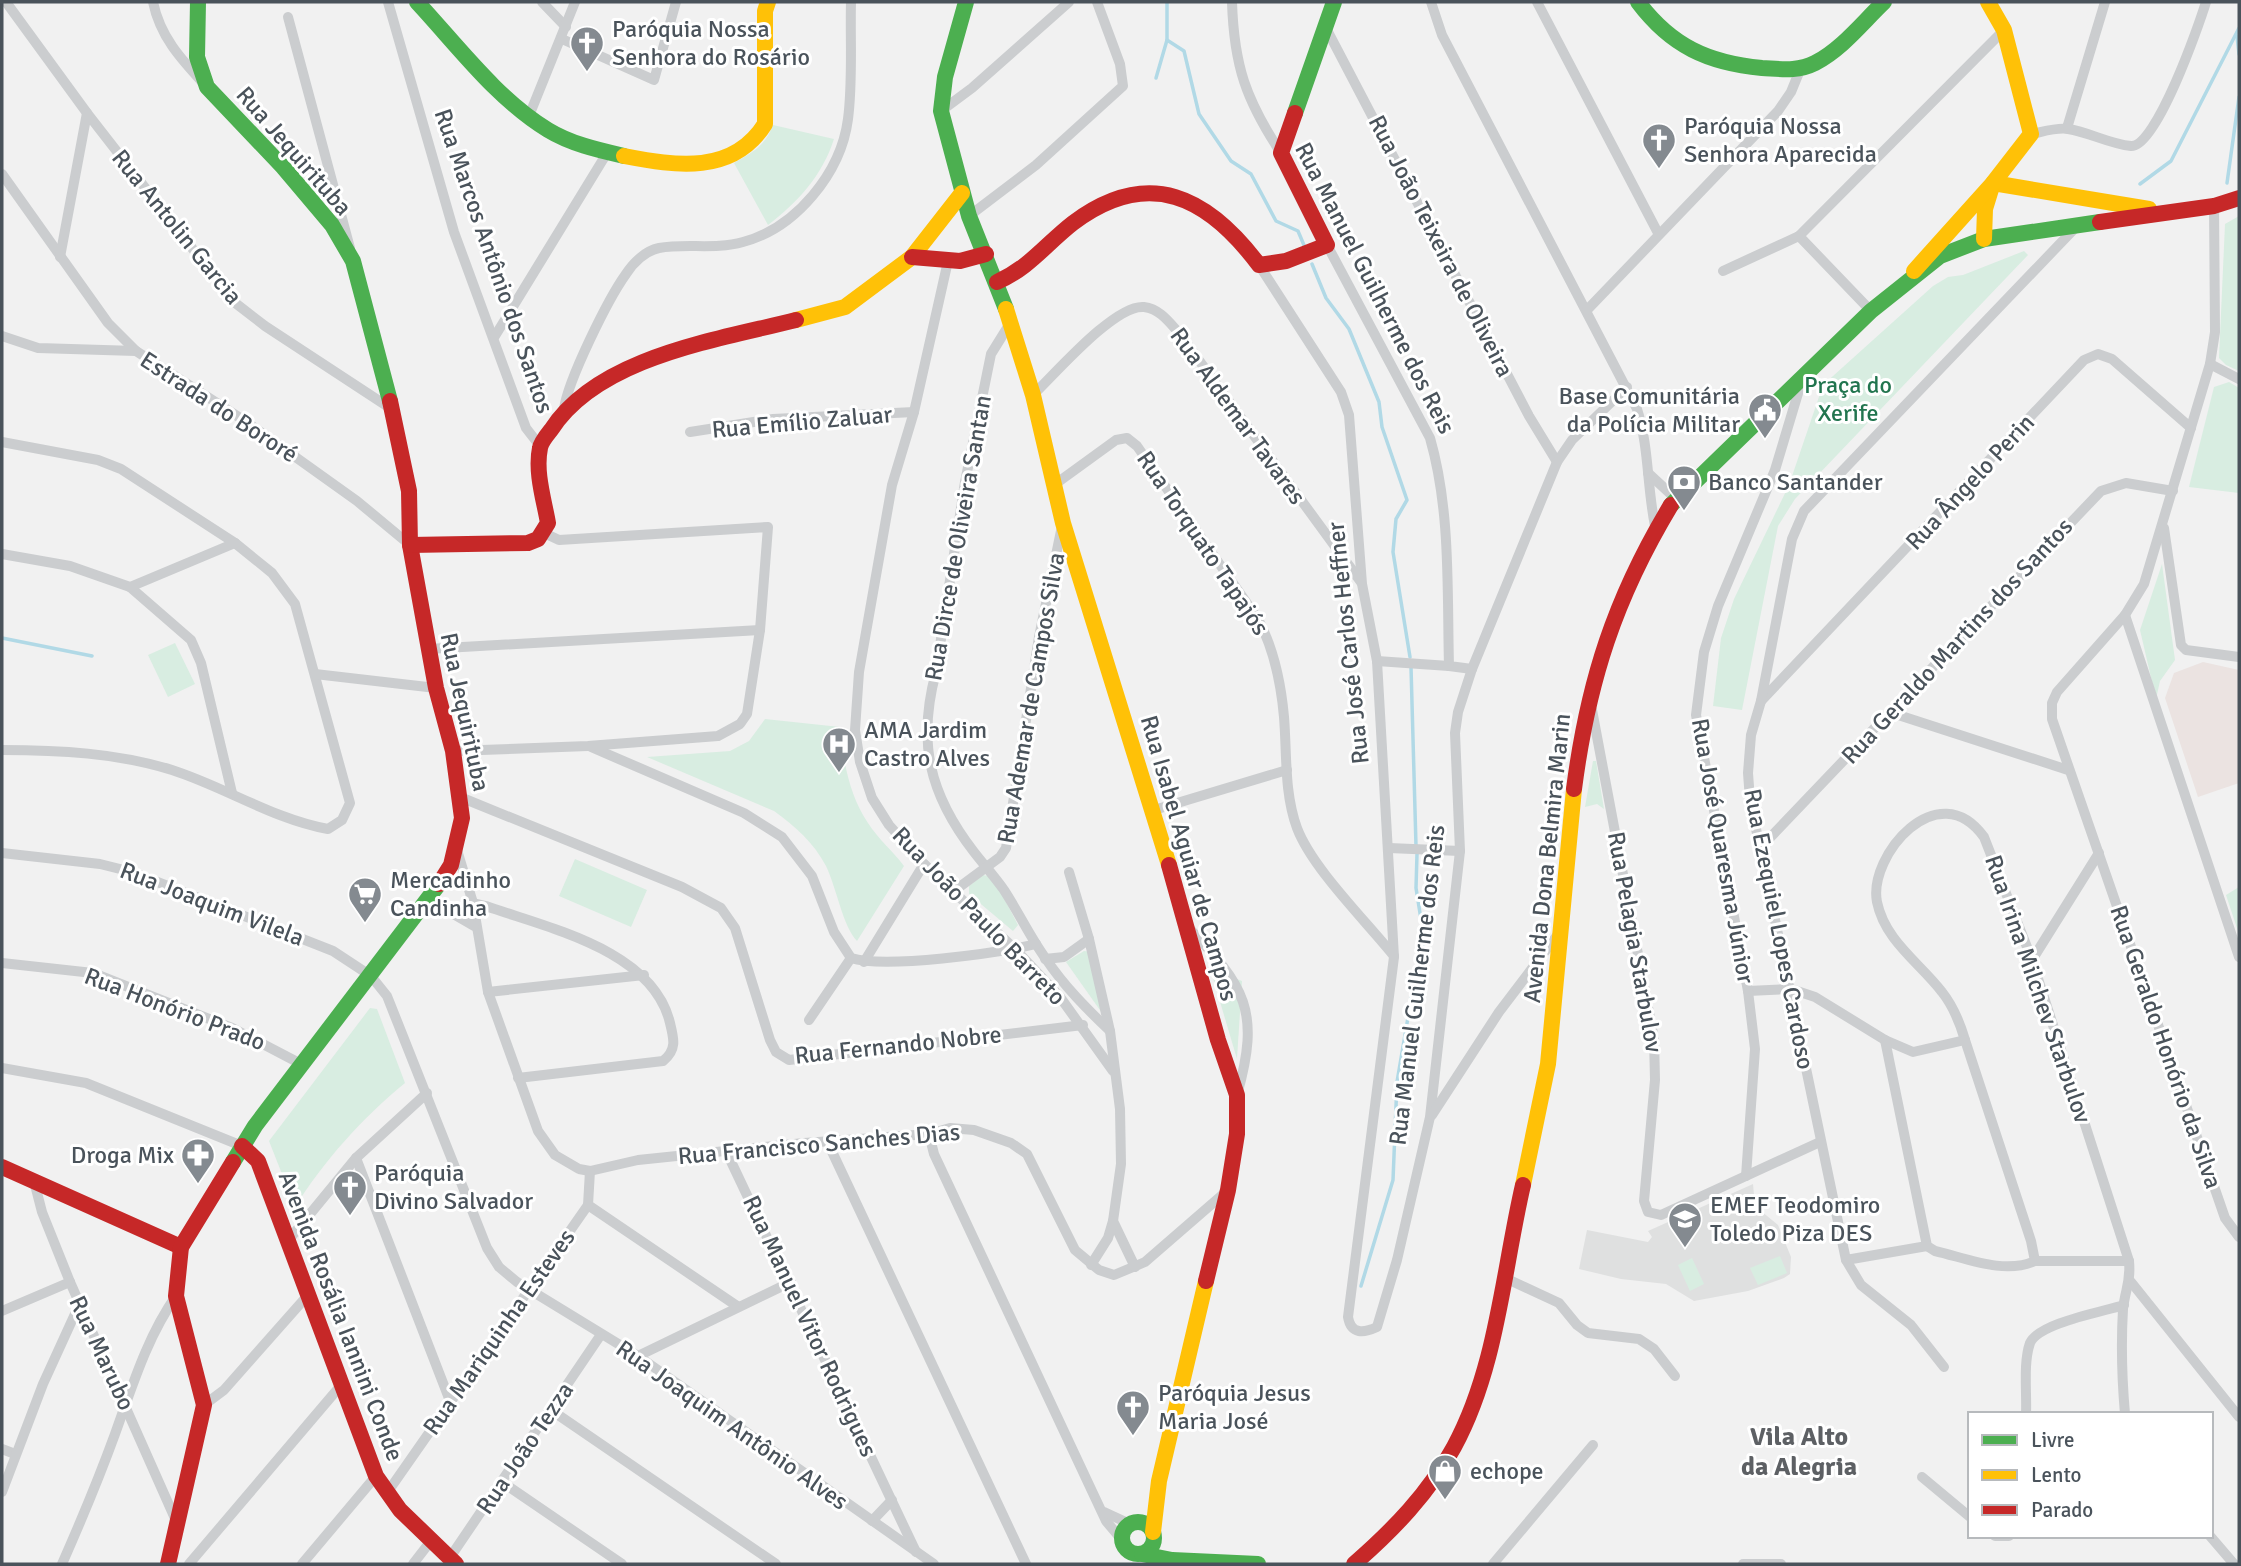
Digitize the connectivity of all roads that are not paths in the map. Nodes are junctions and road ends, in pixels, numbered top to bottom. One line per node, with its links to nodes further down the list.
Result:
1 (6, 2): 31 (street, Rua Antolin Garcia)
2 (153, 2): 29 (street)
3 (198, 2): 29 (main road)
4 (388, 2): 62 (street, Rua Marcos Antônio dos Santos)
5 (417, 2): 32 (main road)
6 (542, 2): 24 (street)
7 (575, 2): 24 (street)
8 (676, 2): 27 (street)
9 (768, 2): 35 (main road)
10 (851, 2): 70 (street)
11 (966, 2): 30 (main road)
12 (1069, 2): 30 (street)
13 (1097, 2): 43 (street)
14 (1233, 2): 36 (street, Rua Manuel Guilherme dos Reis)
15 (1334, 2): 25 (main road)
16 (1431, 2): 58 (street)
17 (1538, 2): 45 (street)
18 (1637, 2): 28 (main road)
19 (1884, 2): 28 (main road)
20 (1988, 2): 26 (main road)
21 (2105, 2): 33 (street)
22 (2206, 2): 33 (street)
23 (289, 17): 52 (street)
24 (566, 27): 27 (street)
25 (1326, 28): 36 (main road); 76 (street, Rua João Teixeira de Oliveira)
26 (2004, 30): 34 (main road); 46 (street)
27 (562, 39): 32 (street)
28 (1800, 70): 45 (street)
29 (207, 87): 52 (main road, Rua Jequirituba)
30 (941, 111): 39 (main road, Rua Isabel Aguiar de Campos)
31 (87, 113): 50 (street); 69 (street, Rua Antolin Garcia)
32 (529, 116): 35 (main road)
33 (2067, 128): 34 (street)
34 (2031, 134): 38 (main road)
35 (607, 153): 62 (street)
36 (1282, 153): 48 (main road, Rua Manuel Guilherme dos Reis)
37 (2, 174): 50 (street)
38 (1993, 183): 42 (main road); 47 (main road); 57 (main road)
39 (962, 193): 43 (main road, Rua Isabel Aguiar de Campos); 51 (main road)
40 (2239, 198): 41 (main road, Avenida Dona Belmira Marin)
41 (2207, 207): 42 (main road, Avenida Dona Belmira Marin); 64 (street)
42 (2166, 212): 44 (main road, Avenida Dona Belmira Marin)
43 (970, 216): 49 (main road, Rua Isabel Aguiar de Campos)
44 (2070, 227): 47 (main road, Avenida Dona Belmira Marin); 100 (street, Rua Ezequiel Lopes Cardoso)
45 (1658, 233): 58 (street)
46 (1799, 236): 55 (street); 59 (street)
47 (1984, 239): 57 (main road, Avenida Dona Belmira Marin)
48 (1327, 245): 54 (main road); 95 (street, Rua Manuel Guilherme dos Reis)
49 (986, 254): 53 (main road); 56 (main road, Rua Isabel Aguiar de Campos)
50 (60, 257): 63 (street)
51 (912, 257): 53 (main road); 70 (main road)
52 (353, 261): 69 (main road, Rua Jequirituba)
53 (948, 261): 71 (street, Rua João Paulo Barreto)
54 (1259, 265): 56 (main road, Rua José Carlos Heffner); 88 (street, Rua José Carlos Heffner)
55 (1723, 271)
56 (997, 282): 60 (main road, Rua Isabel Aguiar de Campos)
57 (1904, 284): 59 (main road, Avenida Dona Belmira Marin)
58 (1587, 310): 67 (street)
59 (1871, 311): 65 (main road, Avenida Dona Belmira Marin)
60 (1009, 325): 68 (main road, Rua Isabel Aguiar de Campos); 117 (street, Rua Dirce de Oliveira Santan)
61 (2, 336): 63 (street, Estrada do Bororé)
62 (495, 336): 75 (street, Rua Marcos Antônio dos Santos)
63 (136, 351): 86 (street, Estrada do Bororé)
64 (2210, 364): 66 (street); 72 (street)
65 (1804, 374): 80 (main road, Avenida Dona Belmira Marin); 139 (street, Rua José Quaresma Júnior)
66 (2239, 379)
67 (1627, 387): 76 (street, Rua Manuel Guilherme dos Reis); 77 (street)
68 (1033, 395): 78 (main road, Rua Isabel Aguiar de Campos); 88 (street, Rua Aldemar Tavares)
69 (390, 408): 86 (main road, Rua Jequirituba)
70 (564, 408): 75 (main road)
71 (914, 412): 73 (street, Rua Emílio Zaluar); 116 (street, Rua João Paulo Barreto)
72 (2191, 428): 79 (street); 100 (street, Rua Ângelo Perin)
73 (690, 432)
74 (2, 442): 85 (street)
75 (540, 446): 84 (main road, Rua Marcos Antônio dos Santos)
76 (1557, 462): 96 (street, Rua Manuel Guilherme dos Reis)
77 (1648, 473): 80 (street); 83 (street)
78 (1054, 485): 81 (main road, Rua Isabel Aguiar de Campos); 105 (street, Rua Torquato Tapajós)
79 (2174, 491): 82 (street); 101 (street, Rua Geraldo Martins dos Santos)
80 (1675, 498): 83 (main road, Avenida Dona Belmira Marin)
81 (1063, 523): 109 (main road, Rua Isabel Aguiar de Campos); 117 (street, Rua Ademar de Campos Silva)
82 (2164, 524): 90 (street); 93 (street)
83 (1655, 526): 99 (main road, Avenida Dona Belmira Marin)
84 (544, 533): 86 (main road); 91 (street)
85 (235, 543): 89 (street); 97 (street)
86 (410, 545): 92 (main road, Rua Jequirituba)
87 (2, 554): 89 (street)
88 (1362, 583): 94 (street, Rua José Carlos Heffner)
89 (130, 587): 107 (street)
90 (2126, 615): 106 (street, Rua Geraldo Honório da Silva); 130 (street)
91 (760, 630): 92 (street); 102 (street)
92 (428, 649): 98 (main road, Rua Jequirituba)
93 (2239, 657)
94 (1377, 661): 95 (street); 111 (street, Rua José Carlos Heffner)
95 (1449, 666): 96 (street)
96 (1472, 669): 113 (street, Rua Manuel Guilherme dos Reis)
97 (316, 674): 98 (street); 107 (street)
98 (436, 688): 104 (main road, Rua Jequirituba)
99 (1588, 694): 125 (main road, Avenida Dona Belmira Marin); 161 (street, Rua Pelagia Starbulov)
100 (1761, 701): 110 (street, Rua Ezequiel Lopes Cardoso)
101 (1889, 712): 106 (street); 110 (street, Rua Geraldo Martins dos Santos)
102 (588, 746): 104 (street); 131 (street)
103 (2, 750): 107 (street)
104 (453, 751): 108 (main road, Rua Jequirituba)
105 (1287, 770): 109 (street); 129 (street, Rua Torquato Tapajós)
106 (2068, 770): 115 (street, Rua Geraldo Honório da Silva)
107 (232, 793)
108 (460, 797): 112 (main road, Rua Jequirituba); 142 (street, Rua Fernando Nobre)
109 (1154, 810): 124 (main road, Rua Isabel Aguiar de Campos)
110 (1762, 846): 138 (street, Rua Ezequiel Lopes Cardoso)
111 (1390, 848): 113 (street); 129 (street, Rua José Carlos Heffner)
112 (457, 850): 120 (main road, Rua Jequirituba); 121 (street)
113 (1460, 851): 152 (street, Rua Manuel Guilherme dos Reis)
114 (2, 853): 137 (street, Rua Joaquim Vilela)
115 (2099, 853): 133 (street); 167 (street, Rua Geraldo Honório da Silva)
116 (924, 864): 119 (street, Rua João Paulo Barreto); 134 (street)
117 (986, 866): 119 (street, Rua Ademar de Campos Silva); 127 (street, Rua João Paulo Barreto)
118 (1069, 872): 126 (street)
119 (954, 891): 128 (street, Rua João Paulo Barreto)
120 (429, 900): 122 (street); 137 (main road, Rua Jequirituba)
121 (473, 903): 122 (street); 123 (street); 136 (street)
122 (456, 914): 123 (street)
123 (474, 926): 140 (street)
124 (1188, 927): 151 (main road, Rua Isabel Aguiar de Campos); 151 (street)
125 (1559, 933): 152 (street); 177 (main road, Avenida Dona Belmira Marin)
126 (1089, 939): 132 (street); 143 (street)
127 (1036, 944): 128 (street); 132 (street, Rua João Paulo Barreto)
128 (1015, 949): 134 (street); 142 (street, Rua João Paulo Barreto)
129 (1394, 957): 188 (street, Rua José Carlos Heffner)
130 (2239, 957)
131 (851, 958): 134 (street); 141 (street)
132 (1045, 959): 143 (street, Rua João Paulo Barreto)
133 (2032, 960): 145 (street, Rua Irina Milchev Starbulov); 173 (street, Rua Irina Milchev Starbulov)
134 (864, 962)
135 (2, 963): 146 (street, Rua Honório Prado)
136 (644, 975): 140 (street); 149 (street)
137 (371, 976): 146 (main road, Rua Jequirituba); 150 (street, Rua Joaquim Antônio Alves)
138 (1791, 989): 139 (street); 144 (street); 155 (street, Rua Ezequiel Lopes Cardoso)
139 (1748, 991): 161 (street, Rua José Quaresma Júnior)
140 (488, 992): 149 (street)
141 (809, 1020)
142 (1083, 1025): 148 (street, Rua João Paulo Barreto)
143 (1110, 1031): 148 (street)
144 (1885, 1040): 145 (street); 169 (street)
145 (1965, 1040): 172 (street, Rua Irina Milchev Starbulov)
146 (303, 1065): 156 (main road, Rua Jequirituba)
147 (2, 1068): 156 (street)
148 (1113, 1071): 165 (street)
149 (518, 1079): 160 (street)
150 (427, 1093): 158 (street); 181 (street, Rua Joaquim Antônio Alves)
151 (1237, 1095): 163 (main road, Rua Isabel Aguiar de Campos)
152 (1430, 1117): 188 (street, Rua Manuel Guilherme dos Reis)
153 (929, 1134): 154 (street, Rua Francisco Sanches Dias); 174 (street, Rua Francisco Sanches Dias); 211 (street)
154 (827, 1141): 157 (street, Rua Francisco Sanches Dias); 232 (street)
155 (1820, 1142): 161 (street, Rua Pelagia Starbulov); 171 (street, Rua Ezequiel Lopes Cardoso)
156 (242, 1146): 168 (main road, Avenida Rosália Iannini Conde); 170 (main road, Rua Jequirituba)
157 (727, 1153): 160 (street, Rua Francisco Sanches Dias); 179 (street, Rua Manuel Vitor Rodrigues)
158 (356, 1158): 168 (street); 194 (street)
159 (2, 1167): 162 (main road)
160 (590, 1171): 164 (street)
161 (1746, 1176)
162 (34, 1181): 166 (main road); 178 (street, Rua Marubo)
163 (1228, 1190): 175 (street); 206 (main road, Rua Isabel Aguiar de Campos)
164 (587, 1205): 181 (street, Rua Mariquinha Esteves); 186 (street)
165 (1113, 1221): 174 (street); 175 (street)
166 (152, 1234): 170 (main road); 176 (main road)
167 (2239, 1237)
168 (287, 1242): 182 (main road, Avenida Rosália Iannini Conde)
169 (1927, 1246): 171 (street); 172 (street)
170 (181, 1247): 176 (main road, Rua Jequirituba)
171 (1846, 1260): 191 (street, Rua Ezequiel Lopes Cardoso)
172 (2035, 1261): 173 (street)
173 (2129, 1261): 180 (street, Rua Irina Milchev Starbulov)
174 (1091, 1265): 175 (street)
175 (1135, 1268)
176 (177, 1269): 183 (main road, Rua Jequirituba)
177 (1503, 1277): 192 (street); 234 (main road, Avenida Dona Belmira Marin)
178 (70, 1282): 184 (street, Rua Marubo); 187 (street)
179 (791, 1282): 186 (street); 210 (street, Rua Manuel Vitor Rodrigues)
180 (2131, 1282): 185 (street, Rua Irina Milchev Starbulov); 200 (street)
181 (527, 1289): 189 (street, Rua Joaquim Antônio Alves); 194 (street, Rua Mariquinha Esteves)
182 (308, 1295): 193 (main road, Avenida Rosália Iannini Conde); 196 (street)
183 (176, 1296): 195 (street); 196 (main road, Rua Jequirituba)
184 (80, 1303): 195 (street, Rua Marubo); 203 (street)
185 (2124, 1305): 198 (street); 199 (street, Rua Irina Milchev Starbulov)
186 (737, 1306): 190 (street)
187 (2, 1311)
188 (1377, 1327)
189 (600, 1336): 190 (street, Rua Joaquim Antônio Alves); 197 (street, Rua João Tezza)
190 (638, 1356): 213 (street, Rua Joaquim Antônio Alves)
191 (1944, 1367)
192 (1675, 1376)
193 (342, 1384): 204 (main road, Avenida Rosália Iannini Conde); 224 (street)
194 (450, 1401): 209 (street, Rua Mariquinha Esteves)
195 (125, 1402): 214 (street, Rua Marubo); 226 (street)
196 (204, 1405): 214 (main road, Rua Jequirituba)
197 (551, 1410): 207 (street, Rua João Tezza); 230 (street)
198 (2026, 1412)
199 (2125, 1412)
200 (2239, 1417)
201 (1593, 1445): 235 (street)
202 (2, 1449): 203 (street)
203 (15, 1454): 208 (street)
204 (376, 1476): 209 (main road, Avenida Rosália Iannini Conde); 227 (street)
205 (1922, 1477): 212 (street)
206 (1159, 1481): 215 (main road, Rua Isabel Aguiar de Campos); 216 (main road, Rua Isabel Aguiar de Campos)
207 (502, 1482): 225 (street, Rua João Tezza); 229 (street)
208 (2, 1492)
209 (387, 1493): 219 (main road, Avenida Rosália Iannini Conde)
210 (892, 1500): 213 (street); 220 (street, Rua Manuel Vitor Rodrigues)
211 (1104, 1512): 215 (street); 218 (street)
212 (1968, 1515)
213 (872, 1521): 220 (street, Rua Joaquim Antônio Alves)
214 (177, 1523): 222 (main road, Rua Jequirituba)
215 (1135, 1523): 216 (main road); 218 (main road)
216 (1154, 1536): 221 (main road); 223 (main road)
217 (2212, 1538): 238 (street)
218 (1122, 1540): 221 (main road)
219 (430, 1542): 225 (main road, Avenida Rosália Iannini Conde); 228 (street)
220 (916, 1552): 231 (street, Rua Joaquim Antônio Alves)
221 (1142, 1553): 223 (main road)
222 (169, 1557): 224 (street)
223 (1185, 1558): 233 (main road)
224 (192, 1561)
225 (452, 1562)
226 (62, 1564)
227 (302, 1564)
228 (413, 1564)
229 (622, 1564)
230 (776, 1564)
231 (934, 1564)
232 (1026, 1564)
233 (1258, 1564)
234 (1354, 1564)
235 (1493, 1564)
236 (1743, 1564): 237 (street)
237 (1780, 1564)
238 (2234, 1564)

